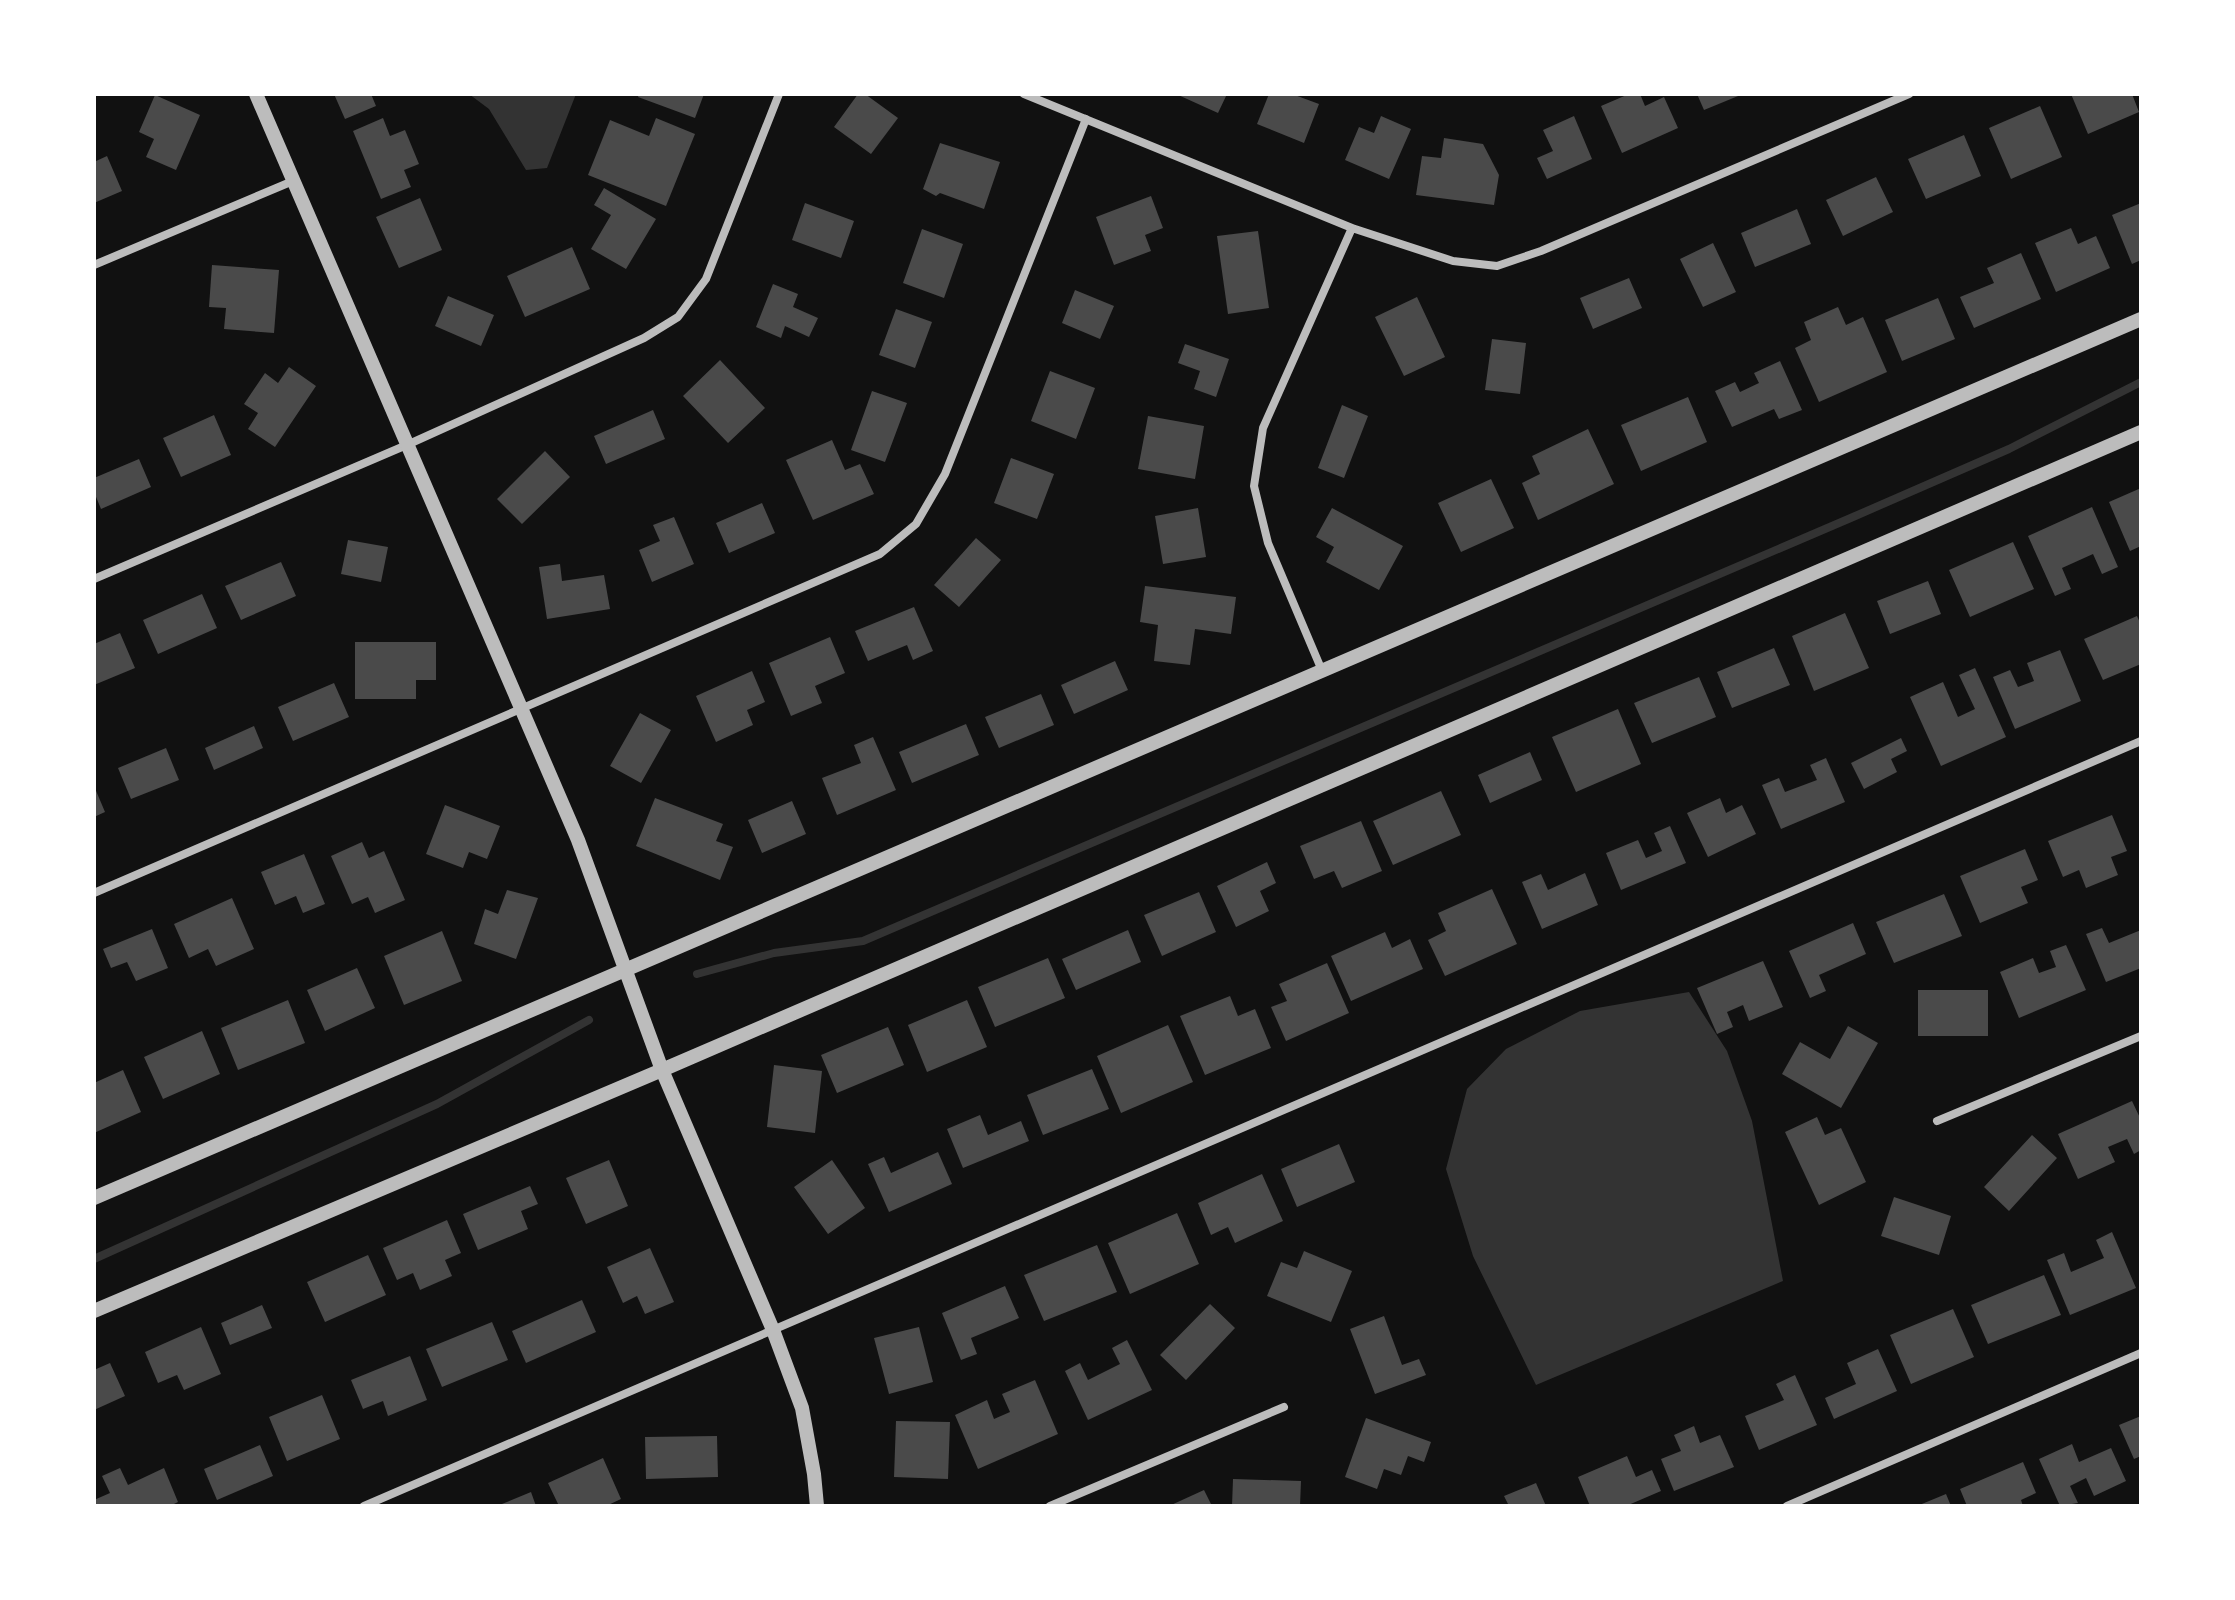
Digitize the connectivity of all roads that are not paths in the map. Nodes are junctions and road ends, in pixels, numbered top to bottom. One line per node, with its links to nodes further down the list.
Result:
1 (256, 94): 6 (street)
2 (779, 94): 11 (street)
3 (1024, 94): 5 (street)
4 (1909, 94): 7 (street)
5 (1086, 119): 7 (street); 14 (street)
6 (293, 181): 8 (street); 11 (street)
7 (1352, 228): 13 (street)
8 (94, 265)
9 (2141, 319): 13 (street)
10 (2141, 432): 19 (street)
11 (409, 444): 12 (street); 14 (street)
12 (94, 579)
13 (1323, 673): 17 (street)
14 (522, 709): 16 (street); 17 (street)
15 (2141, 741): 23 (street)
16 (94, 893)
17 (624, 968): 19 (street); 21 (street)
18 (2141, 1036): 20 (street)
19 (662, 1070): 22 (street); 23 (street)
20 (1937, 1121)
21 (94, 1198)
22 (94, 1311)
23 (773, 1330): 26 (street); 27 (street)
24 (2141, 1353): 29 (street)
25 (1284, 1407): 28 (street)
26 (364, 1506)
27 (817, 1506)
28 (1050, 1506)
29 (1787, 1506)

